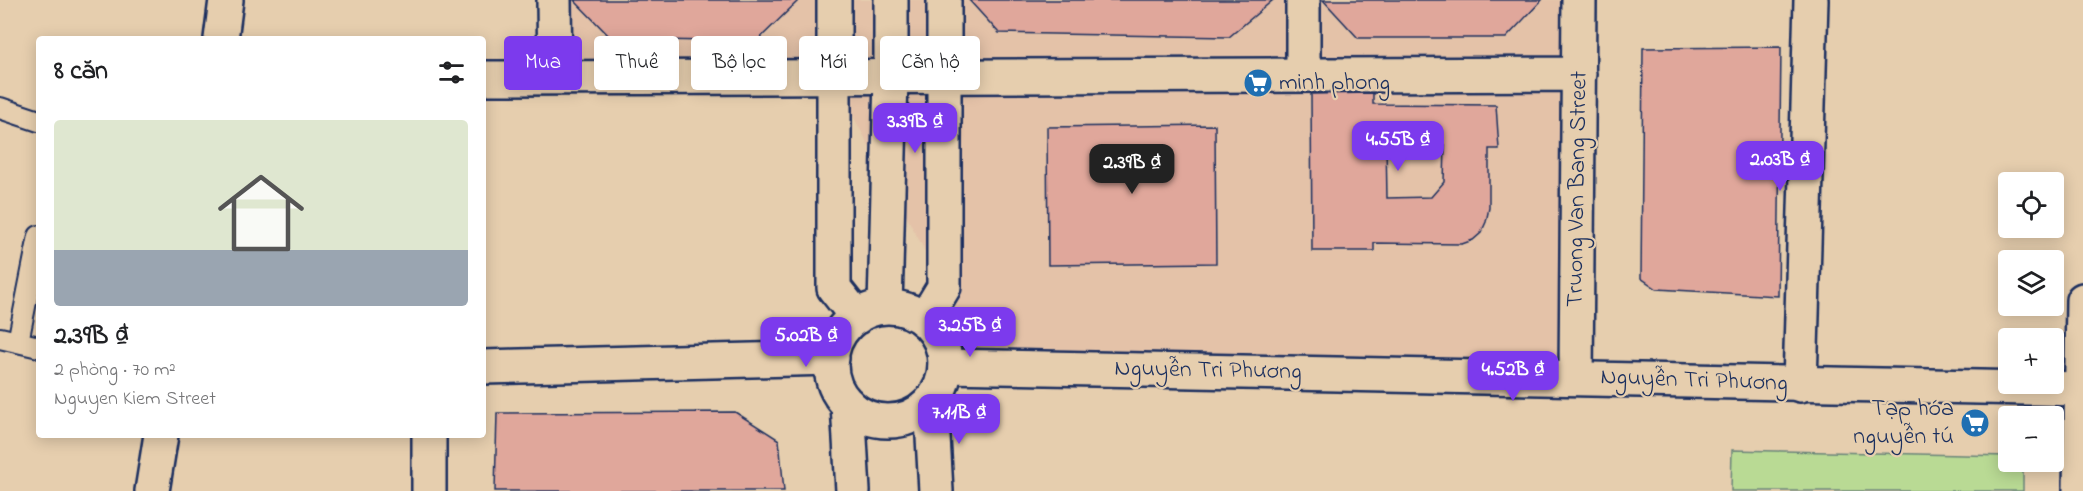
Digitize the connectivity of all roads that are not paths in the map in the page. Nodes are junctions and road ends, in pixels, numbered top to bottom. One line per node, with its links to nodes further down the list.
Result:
1 (226, 0): 9 (street)
2 (554, 0): 10 (street)
3 (834, 0): 11 (street)
4 (891, 0): 12 (street)
5 (944, 0): 13 (street)
6 (1303, 0): 14 (street)
7 (1579, 0): 15 (street, Truong Van Bang Street)
8 (1811, 0): 36 (street)
9 (221, 36)
10 (554, 36)
11 (834, 36)
12 (891, 36)
13 (944, 36)
14 (1303, 74): 15 (street); 16 (street)
15 (1579, 74): 35 (street, Truong Van Bang Street)
16 (980, 77)
17 (486, 78): 18 (street)
18 (504, 78)
19 (582, 78): 20 (street)
20 (799, 78)
21 (833, 90): 28 (street)
22 (890, 90): 28 (street)
23 (943, 90): 29 (street)
24 (0, 108): 25 (lane)
25 (36, 120)
26 (36, 246): 30 (lane)
27 (2083, 300): 37 (street)
28 (871, 312): 29 (street); 32 (street)
29 (924, 320): 33 (street)
30 (9, 340): 31 (lane)
31 (36, 346)
32 (832, 358): 34 (street); 39 (street)
33 (945, 366): 35 (street, Nguyễn Tri Phương); 38 (street)
34 (486, 367)
35 (1576, 378): 36 (street, Nguyễn Tri Phương)
36 (1800, 385): 37 (street, Nguyễn Tri Phương)
37 (2082, 388): 46 (street)
38 (931, 401): 39 (street); 45 (street)
39 (848, 404): 44 (street)
40 (161, 438): 42 (street)
41 (429, 438): 43 (street)
42 (152, 491)
43 (429, 491)
44 (853, 491)
45 (936, 491)
46 (2080, 491)

